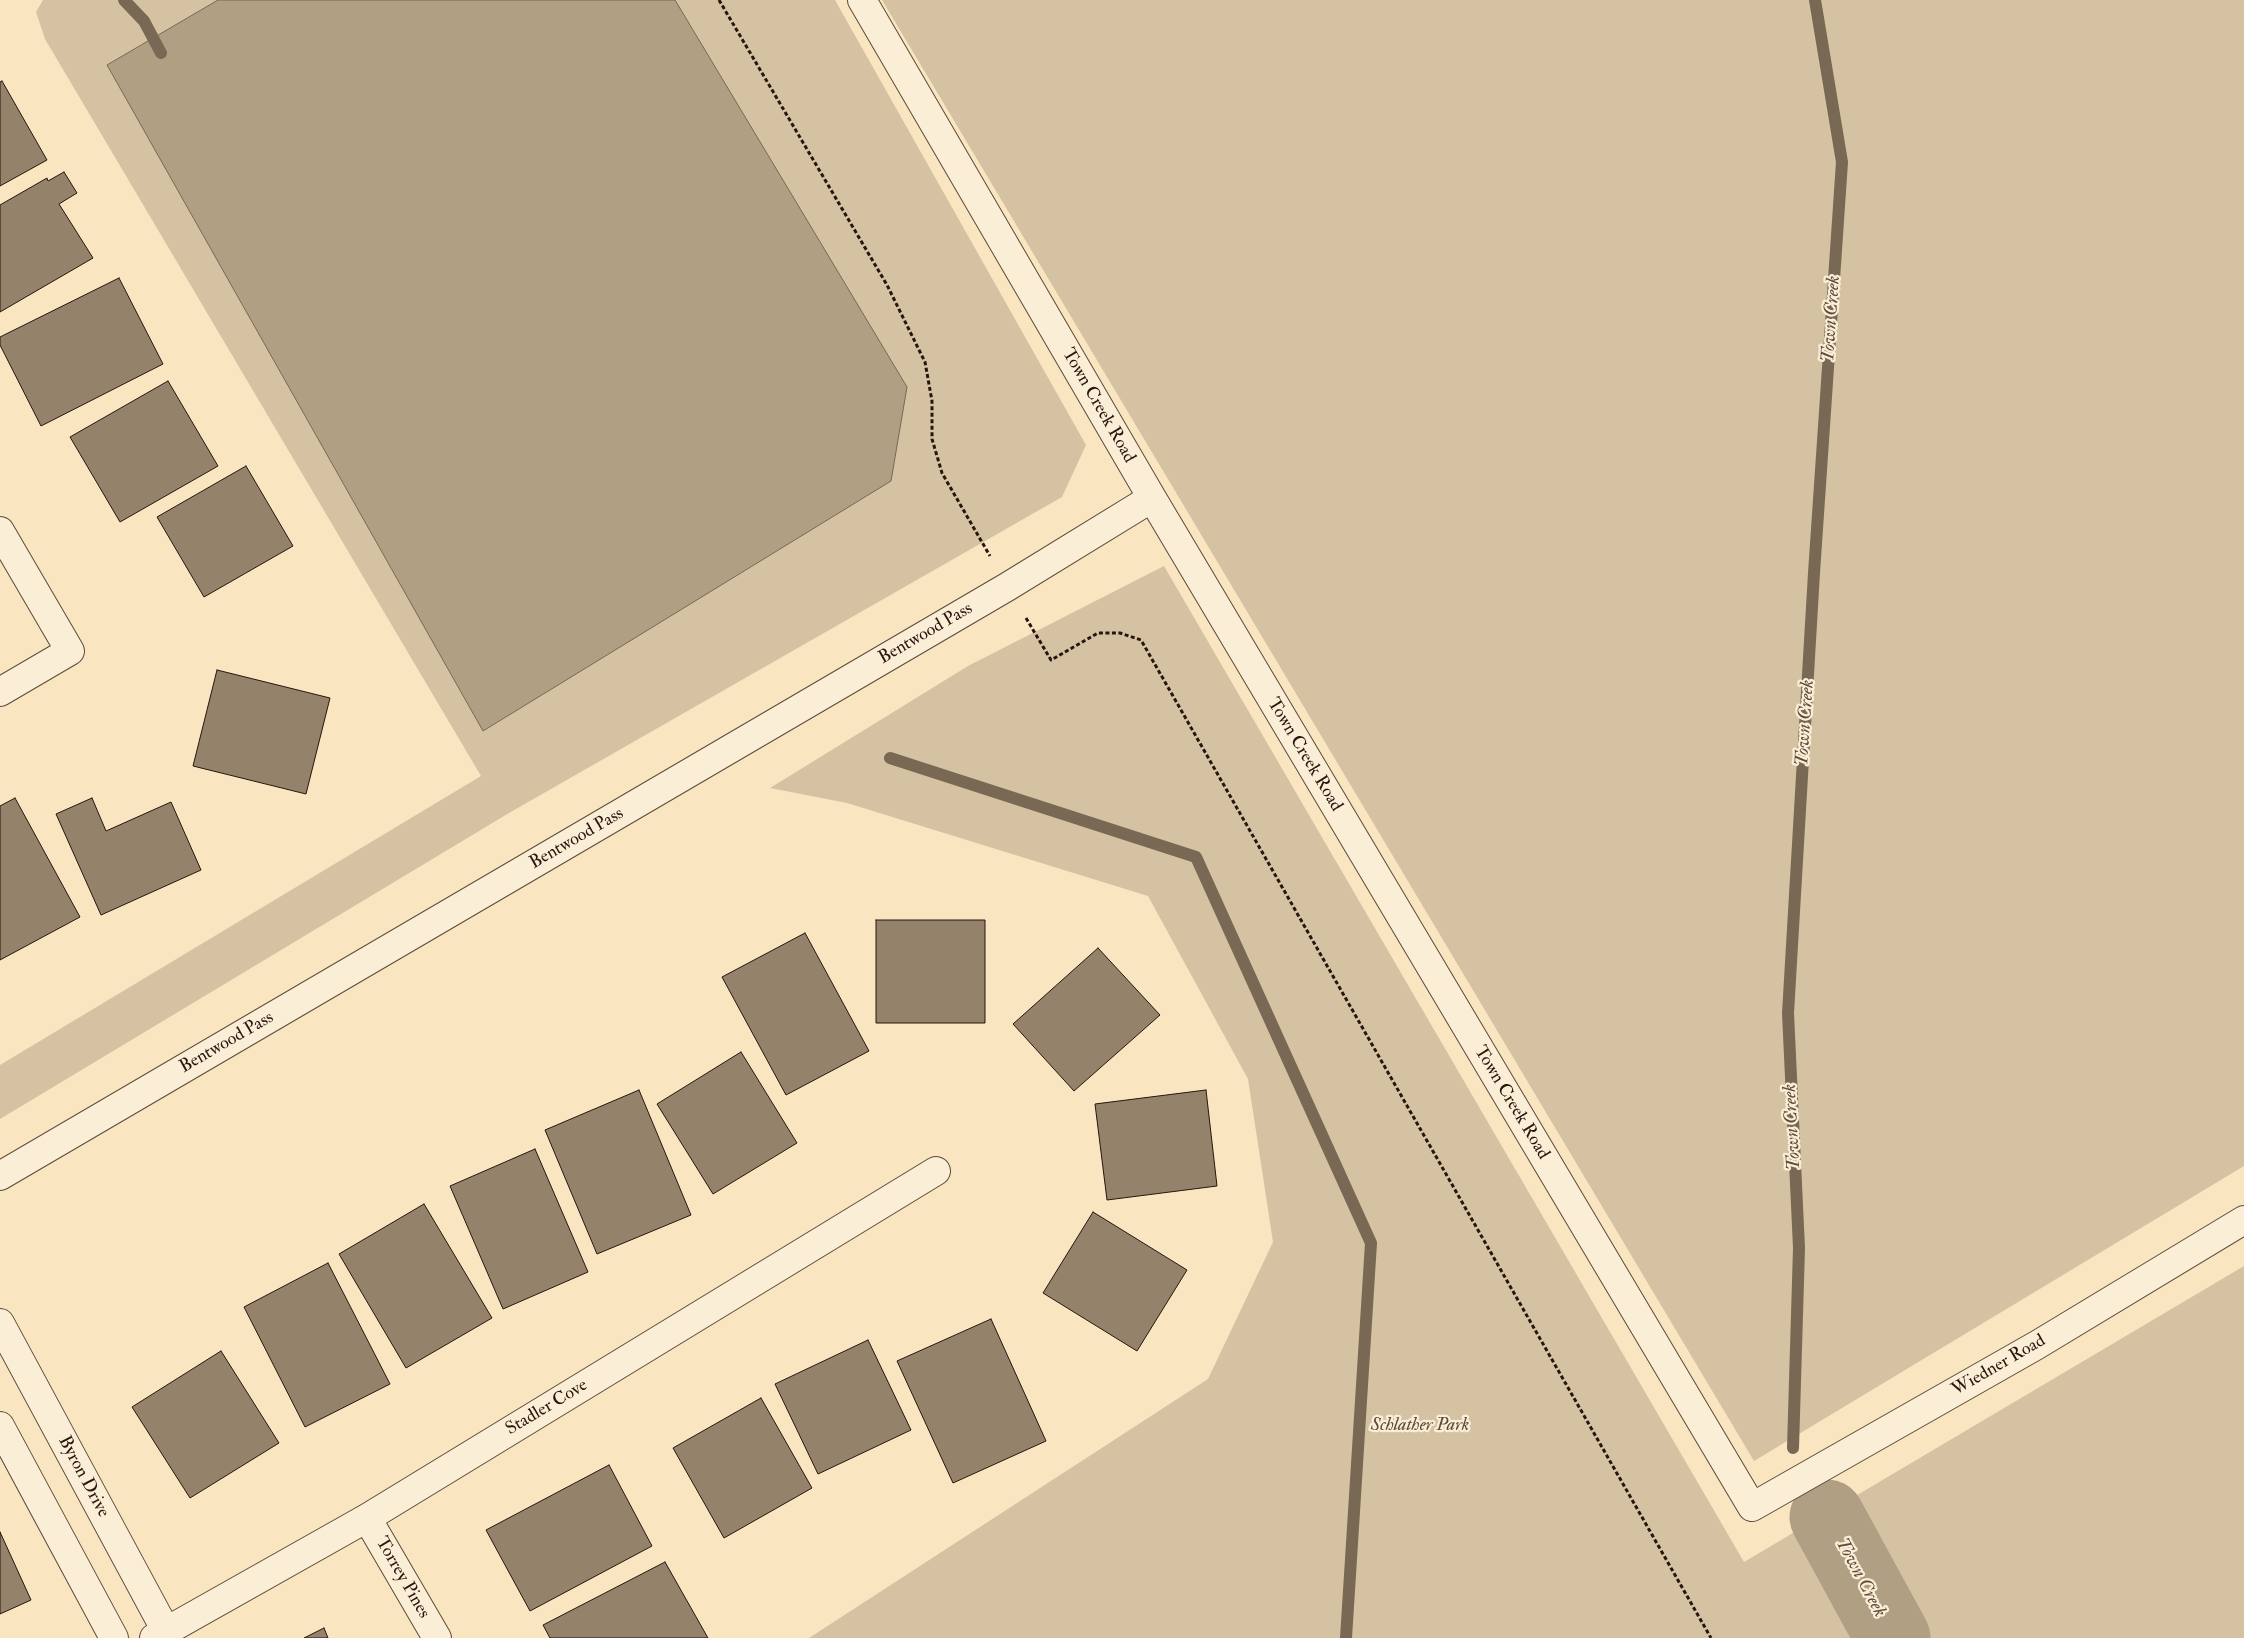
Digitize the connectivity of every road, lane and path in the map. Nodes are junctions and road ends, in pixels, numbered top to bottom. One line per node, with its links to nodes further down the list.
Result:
1 (719, 0): 5 (path)
2 (862, 0): 3 (street, Town Creek Road)
3 (1152, 498): 5 (street, Bentwood Pass); 12 (street, Town Creek Road)
4 (0, 531): 6 (street)
5 (1007, 587): 8 (street, Bentwood Pass); 17 (path)
6 (0, 692)
7 (936, 1171): 13 (street, Stadler Cove)
8 (0, 1176)
9 (2244, 1220): 12 (street, Wiedner Road)
10 (0, 1323): 14 (street, Byron Drive)
11 (0, 1426): 15 (street)
12 (1752, 1507)
13 (367, 1518): 14 (street, Stadler Cove); 16 (street, Torrey Pines)
14 (160, 1634)
15 (114, 1638)
16 (437, 1638)
17 (1711, 1638)

